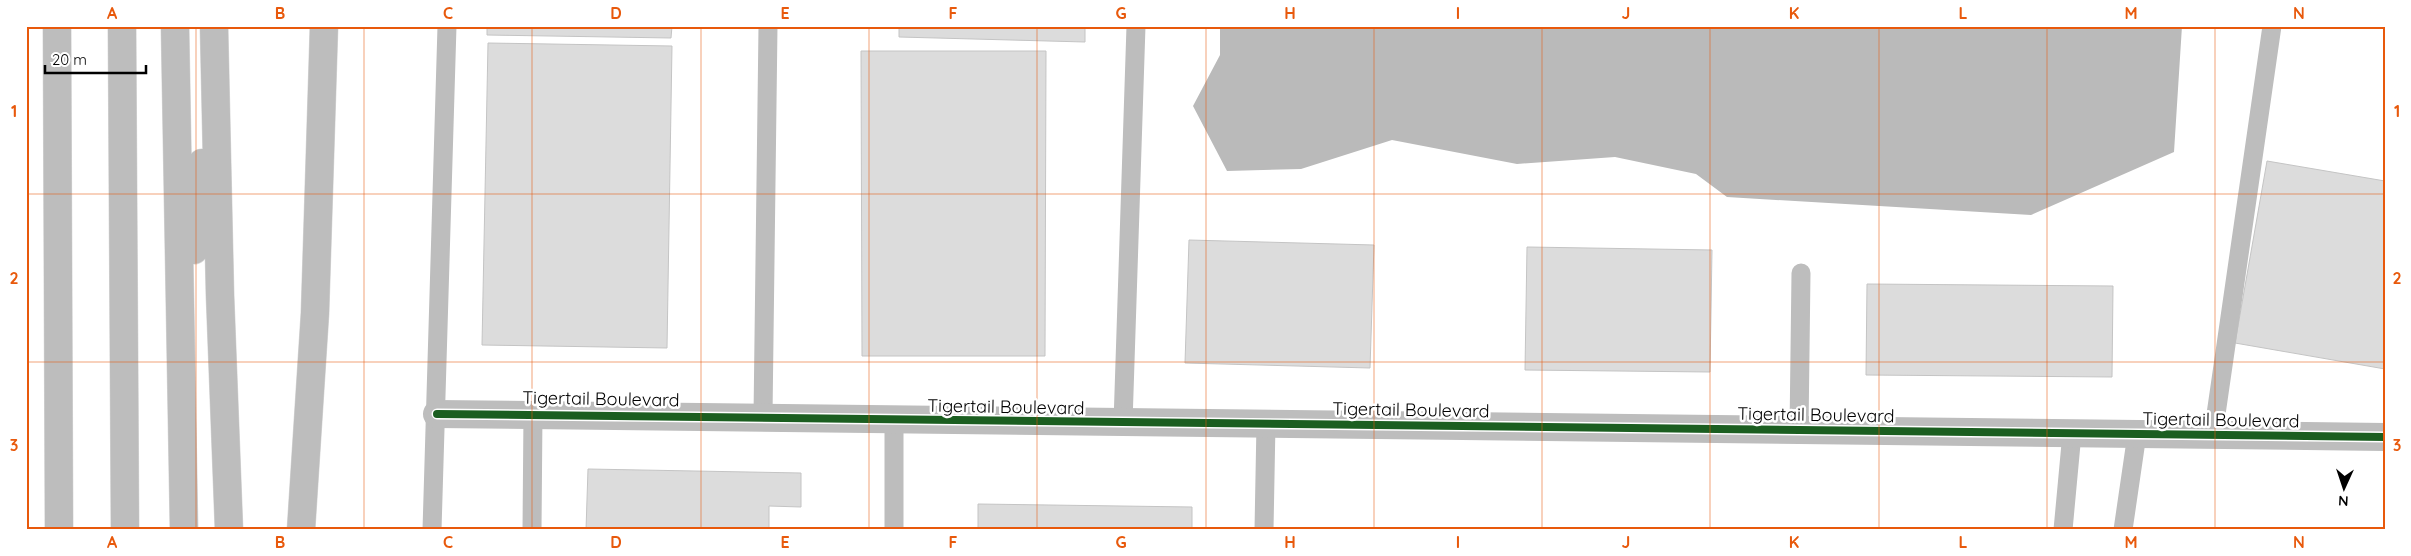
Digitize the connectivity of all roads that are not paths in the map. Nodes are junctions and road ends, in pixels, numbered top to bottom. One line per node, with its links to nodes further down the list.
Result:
1 (57, 26): 23 (main road)
2 (122, 26): 24 (main road)
3 (175, 26): 11 (main road)
4 (324, 26): 27 (main road)
5 (446, 26): 13 (lane)
6 (768, 26): 14 (lane)
7 (1136, 26): 16 (lane)
8 (2272, 26): 21 (lane)
9 (214, 30): 11 (main road); 26 (main road)
10 (1801, 273): 18 (lane)
11 (182, 384): 25 (main road)
12 (533, 413): 13 (main road, Tigertail Boulevard); 14 (main road, Tigertail Boulevard); 29 (lane)
13 (437, 414): 28 (lane)
14 (763, 416): 15 (main road, Tigertail Boulevard)
15 (894, 420): 16 (main road, Tigertail Boulevard); 30 (lane)
16 (1123, 423): 17 (main road, Tigertail Boulevard)
17 (1266, 423): 18 (main road, Tigertail Boulevard); 31 (lane)
18 (1800, 430): 19 (main road, Tigertail Boulevard)
19 (2072, 433): 20 (main road, Tigertail Boulevard); 32 (lane)
20 (2137, 434): 21 (main road, Tigertail Boulevard); 33 (lane)
21 (2213, 435): 22 (main road, Tigertail Boulevard)
22 (2385, 437)
23 (59, 530)
24 (124, 530)
25 (184, 530)
26 (229, 530)
27 (301, 530)
28 (432, 530)
29 (532, 530)
30 (894, 530)
31 (1264, 530)
32 (2063, 530)
33 (2123, 530)

